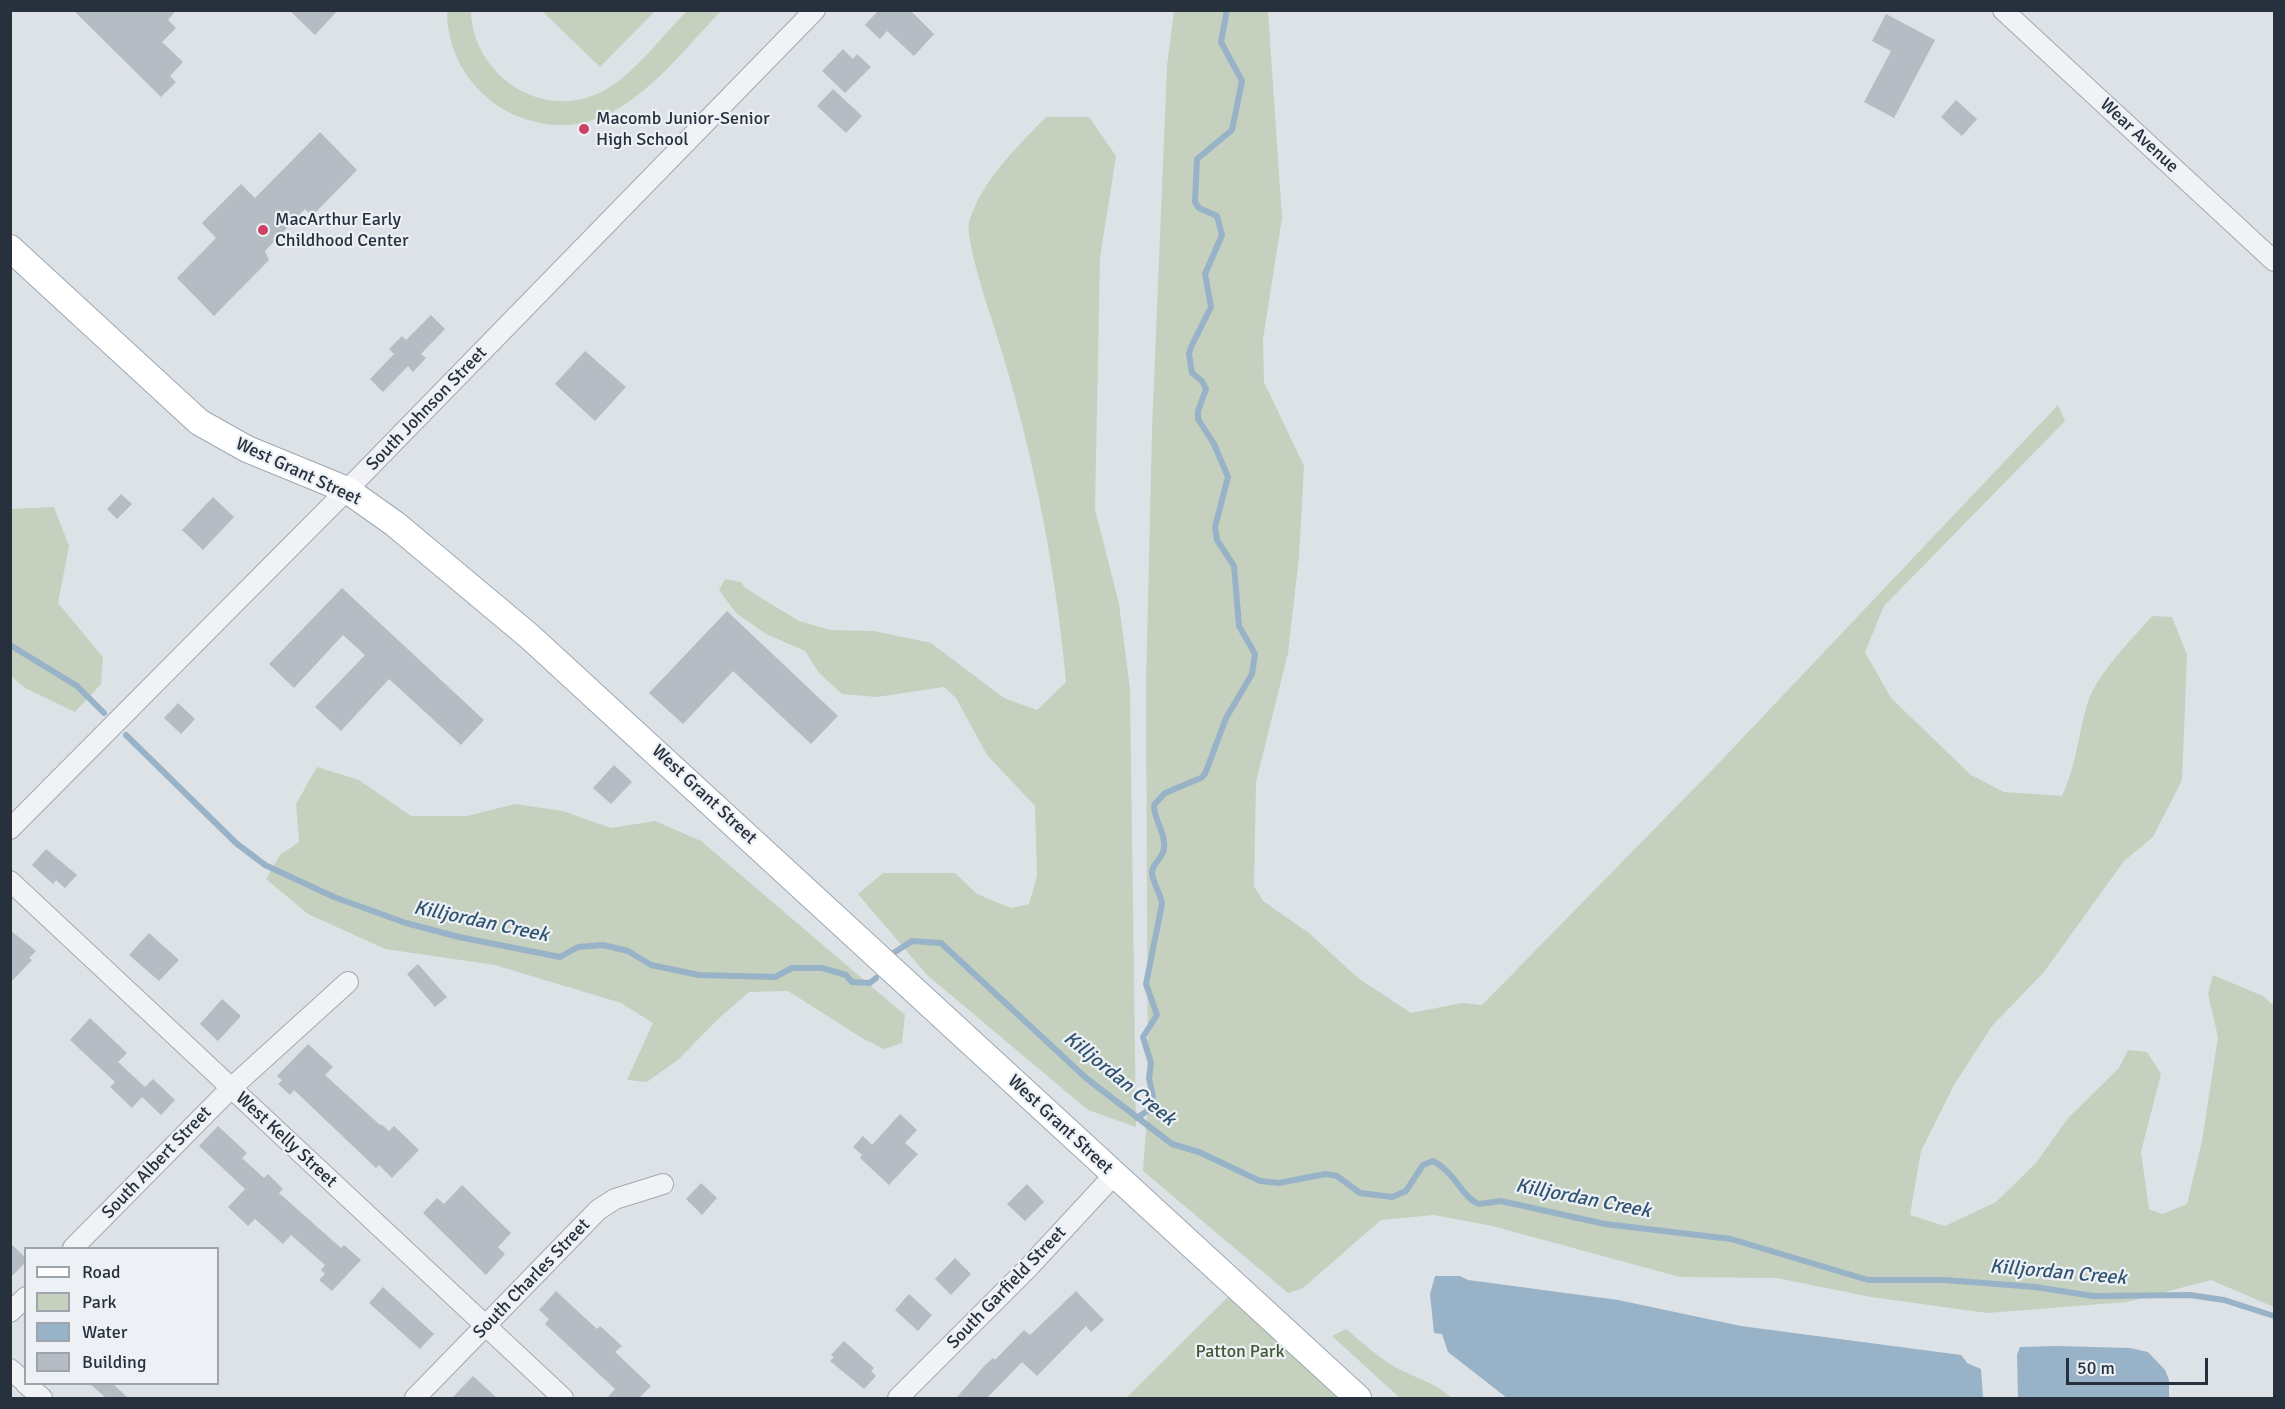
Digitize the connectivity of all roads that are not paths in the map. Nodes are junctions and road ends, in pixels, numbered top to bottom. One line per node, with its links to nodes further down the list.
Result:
1 (815, 10): 5 (street, South Johnson Street)
2 (2003, 10): 4 (street, Wear Avenue)
3 (10, 248): 5 (main road, West Grant Street)
4 (2274, 261)
5 (347, 490): 6 (street, South Johnson Street); 10 (main road, West Grant Street)
6 (10, 829)
7 (10, 881): 9 (street, West Kelly Street)
8 (348, 982): 9 (street, South Albert Street)
9 (230, 1089): 12 (street, South Albert Street); 15 (street, West Kelly Street)
10 (1114, 1175): 22 (street, South Garfield Street); 23 (main road, West Grant Street)
11 (663, 1184): 15 (street, South Charles Street)
12 (74, 1247)
13 (24, 1299): 14 (street)
14 (10, 1312)
15 (486, 1327): 20 (street, South Charles Street); 21 (street, West Kelly Street)
16 (10, 1369): 17 (street)
17 (24, 1381)
18 (28, 1385): 19 (street)
19 (42, 1398)
20 (416, 1398)
21 (563, 1398)
22 (898, 1398)
23 (1358, 1398)

